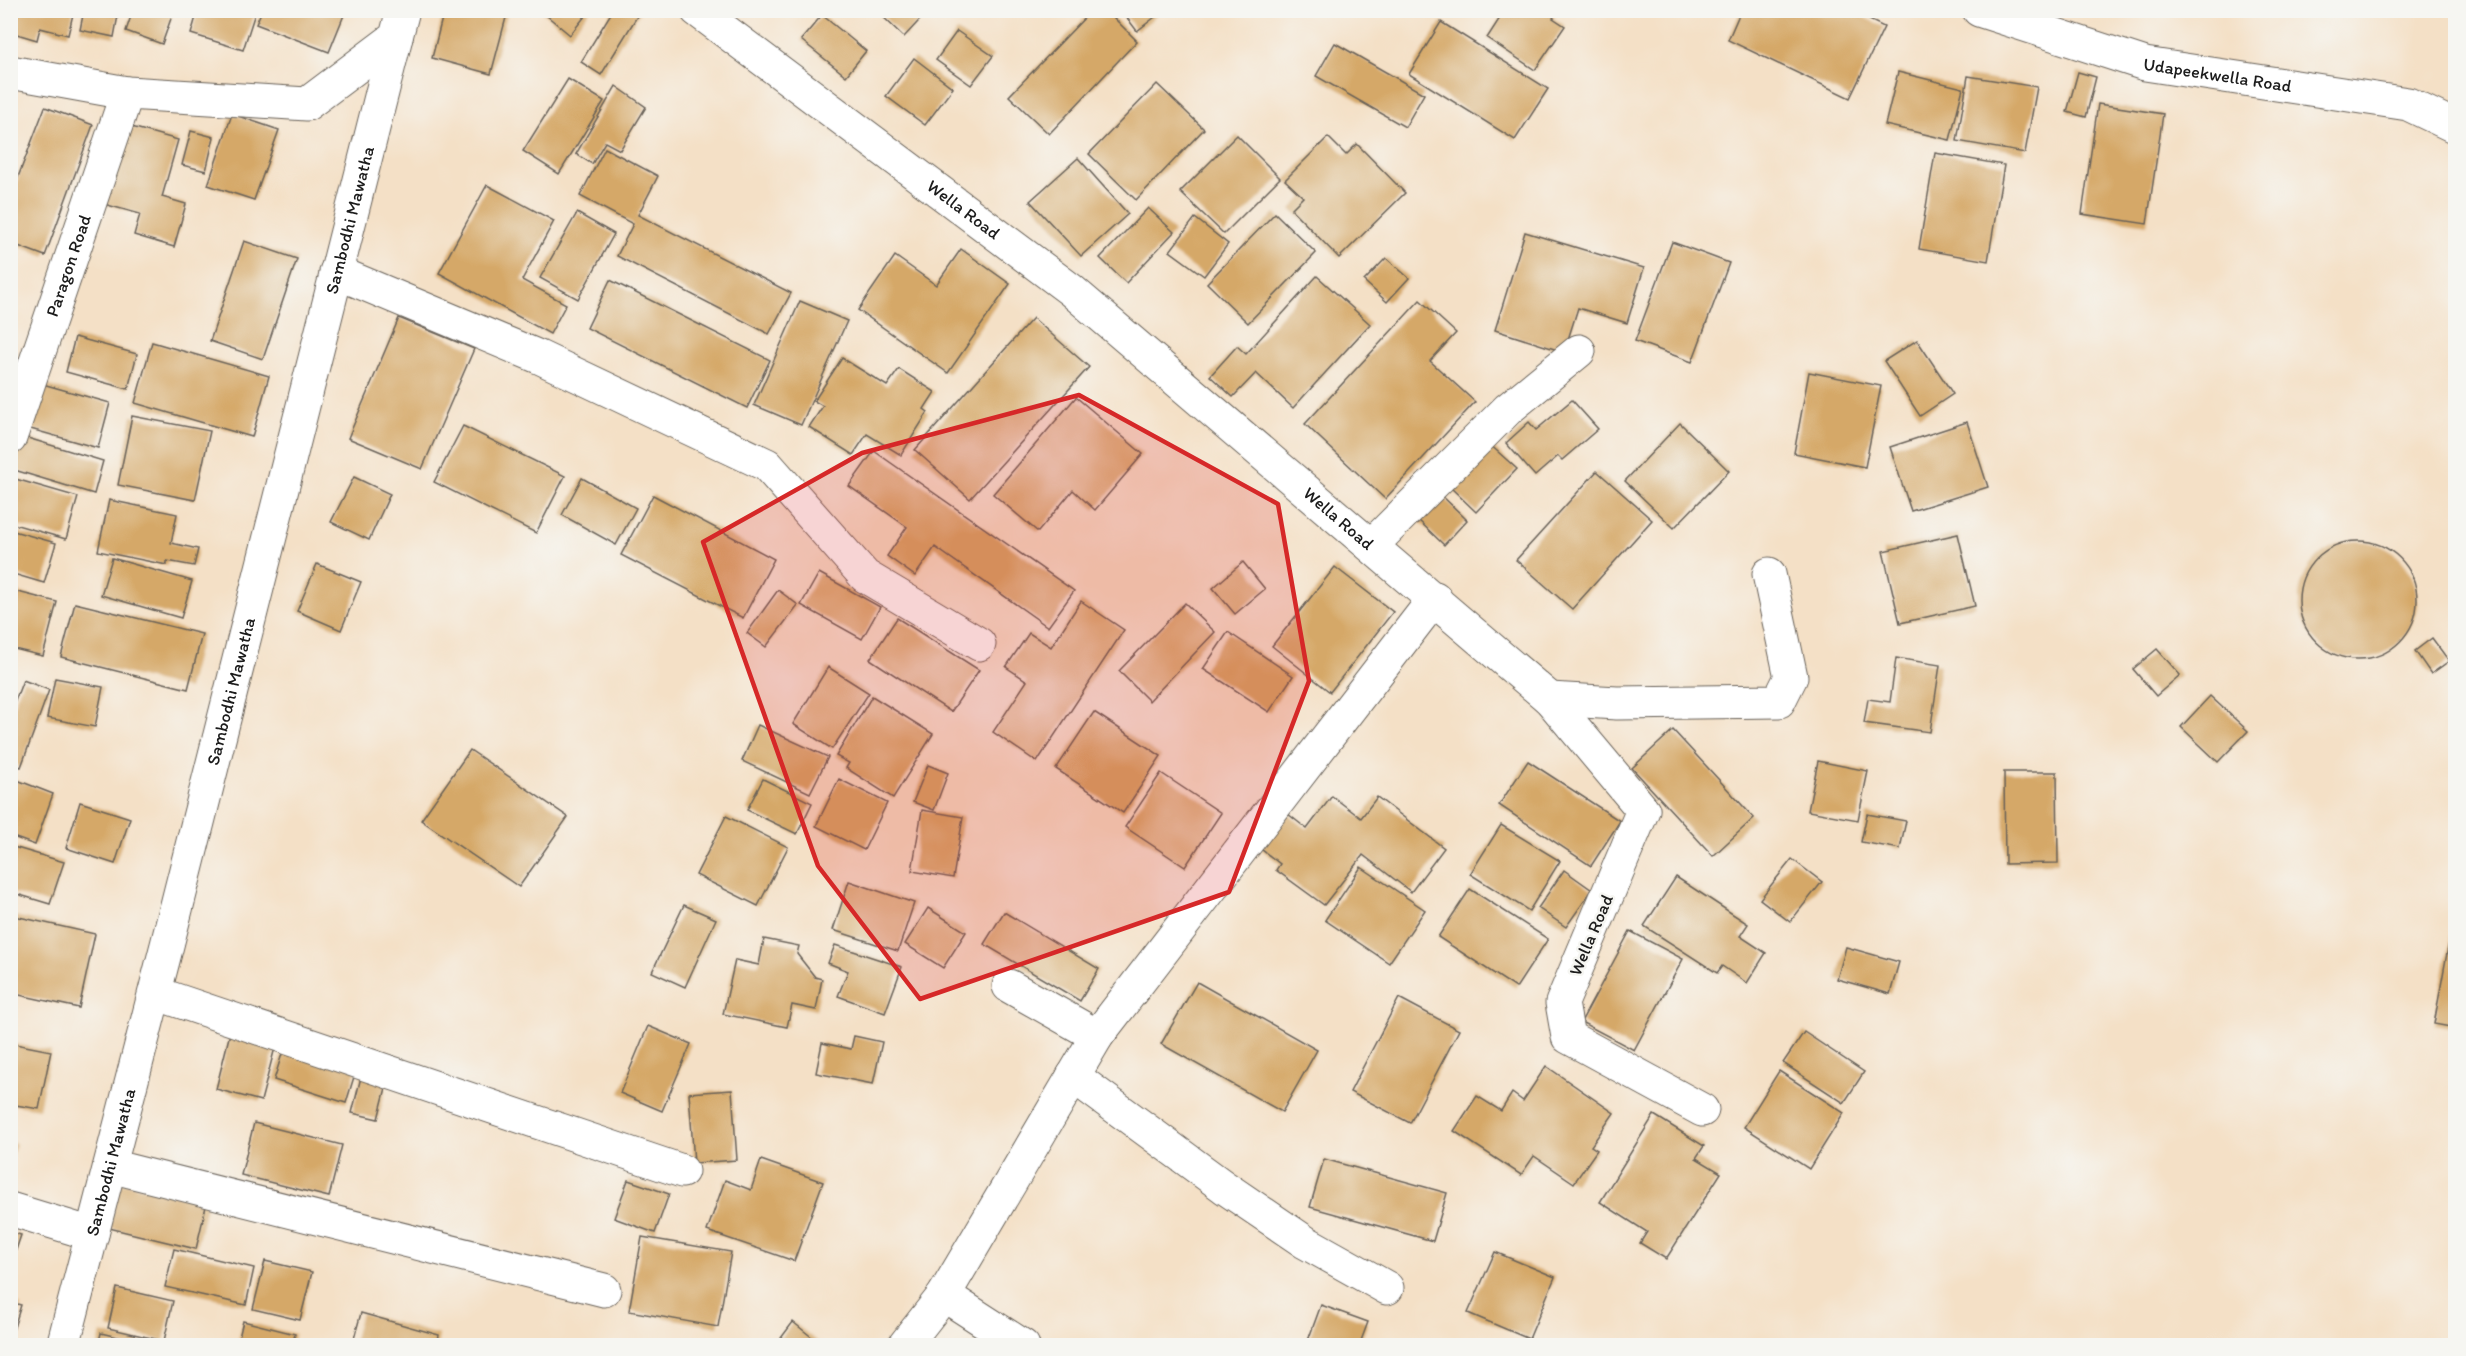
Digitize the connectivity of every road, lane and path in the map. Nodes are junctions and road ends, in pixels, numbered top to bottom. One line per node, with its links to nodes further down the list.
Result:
1 (698, 10): 10 (street, Wella Road)
2 (1979, 10): 6 (street, Udapeekwella Road)
3 (399, 24): 5 (street); 7 (street, Sambodhi Mawatha)
4 (10, 72): 5 (street)
5 (127, 93): 9 (street, Paragon Road)
6 (2456, 127)
7 (336, 272): 13 (street); 16 (street, Sambodhi Mawatha)
8 (1578, 351): 10 (street)
9 (10, 438)
10 (1372, 545): 12 (street, Wella Road)
11 (1769, 574): 14 (street)
12 (1435, 598): 14 (street, Wella Road); 17 (street)
13 (979, 644)
14 (1550, 699): 19 (street, Wella Road)
15 (1009, 987): 17 (street)
16 (155, 993): 20 (street, Sambodhi Mawatha); 21 (street)
17 (1097, 1036): 18 (street)
18 (1073, 1076): 24 (street); 26 (street)
19 (1702, 1110)
20 (110, 1166): 23 (street, Sambodhi Mawatha); 25 (street)
21 (682, 1171)
22 (10, 1209): 23 (street)
23 (92, 1234): 27 (street, Sambodhi Mawatha)
24 (1387, 1288)
25 (604, 1290)
26 (944, 1296): 28 (street); 29 (street)
27 (63, 1346)
28 (904, 1346)
29 (1023, 1346)

